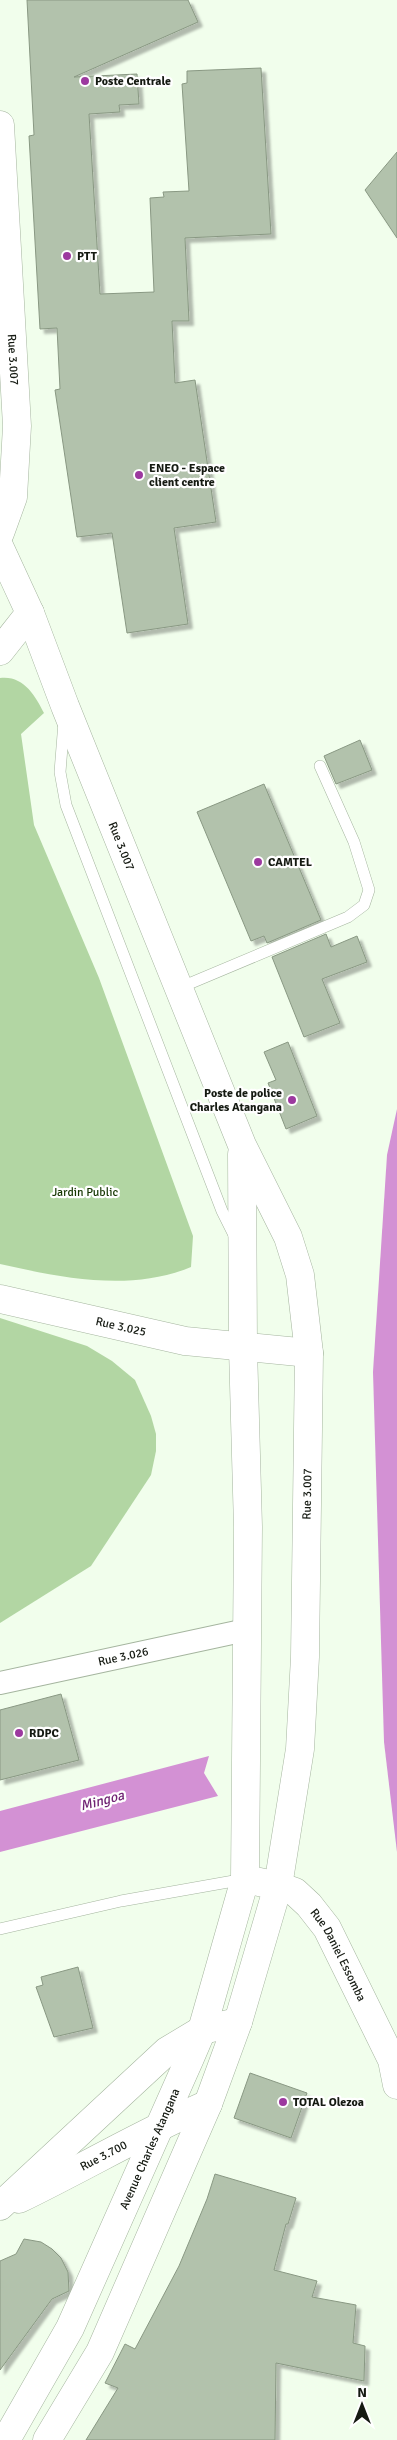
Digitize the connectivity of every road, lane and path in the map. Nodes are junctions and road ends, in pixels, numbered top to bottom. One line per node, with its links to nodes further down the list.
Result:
1 (0, 125): 2 (main road, Rue 3.007)
2 (0, 533)
3 (0, 548): 4 (main road, Rue 3.007)
4 (30, 613): 5 (main road); 6 (main road, Rue 3.007)
5 (0, 651)
6 (65, 706): 8 (main road, Rue 3.007); 10 (lane)
7 (320, 766): 8 (lane)
8 (179, 988): 9 (main road, Rue 3.007)
9 (242, 1145): 10 (main road, Rue 3.007); 13 (main road, Rue 3.007)
10 (244, 1251): 12 (main road, Rue 3.007)
11 (0, 1299): 12 (main road, Rue 3.025)
12 (243, 1348): 13 (main road, Rue 3.025); 14 (main road, Rue 3.007)
13 (309, 1353): 18 (main road, Rue 3.007)
14 (246, 1630): 15 (street, Rue 3.026); 16 (main road, Rue 3.007)
15 (0, 1683)
16 (247, 1842): 17 (main road, Avenue Charles Atangana)
17 (238, 1880): 18 (main road, Rue Daniel Essomba); 19 (lane); 21 (main road, Avenue Charles Atangana)
18 (278, 1886): 20 (main road); 22 (main road, Rue Daniel Essomba)
19 (0, 1929)
20 (238, 2022): 21 (main road); 23 (main road)
21 (202, 2030): 24 (main road, Avenue Charles Atangana); 25 (main road)
22 (397, 2085)
23 (208, 2104): 24 (main road, Rue 3.700); 27 (main road)
24 (161, 2125): 25 (main road, Rue 3.700); 26 (main road, Avenue Charles Atangana)
25 (0, 2207)
26 (6, 2440)
27 (47, 2440)

